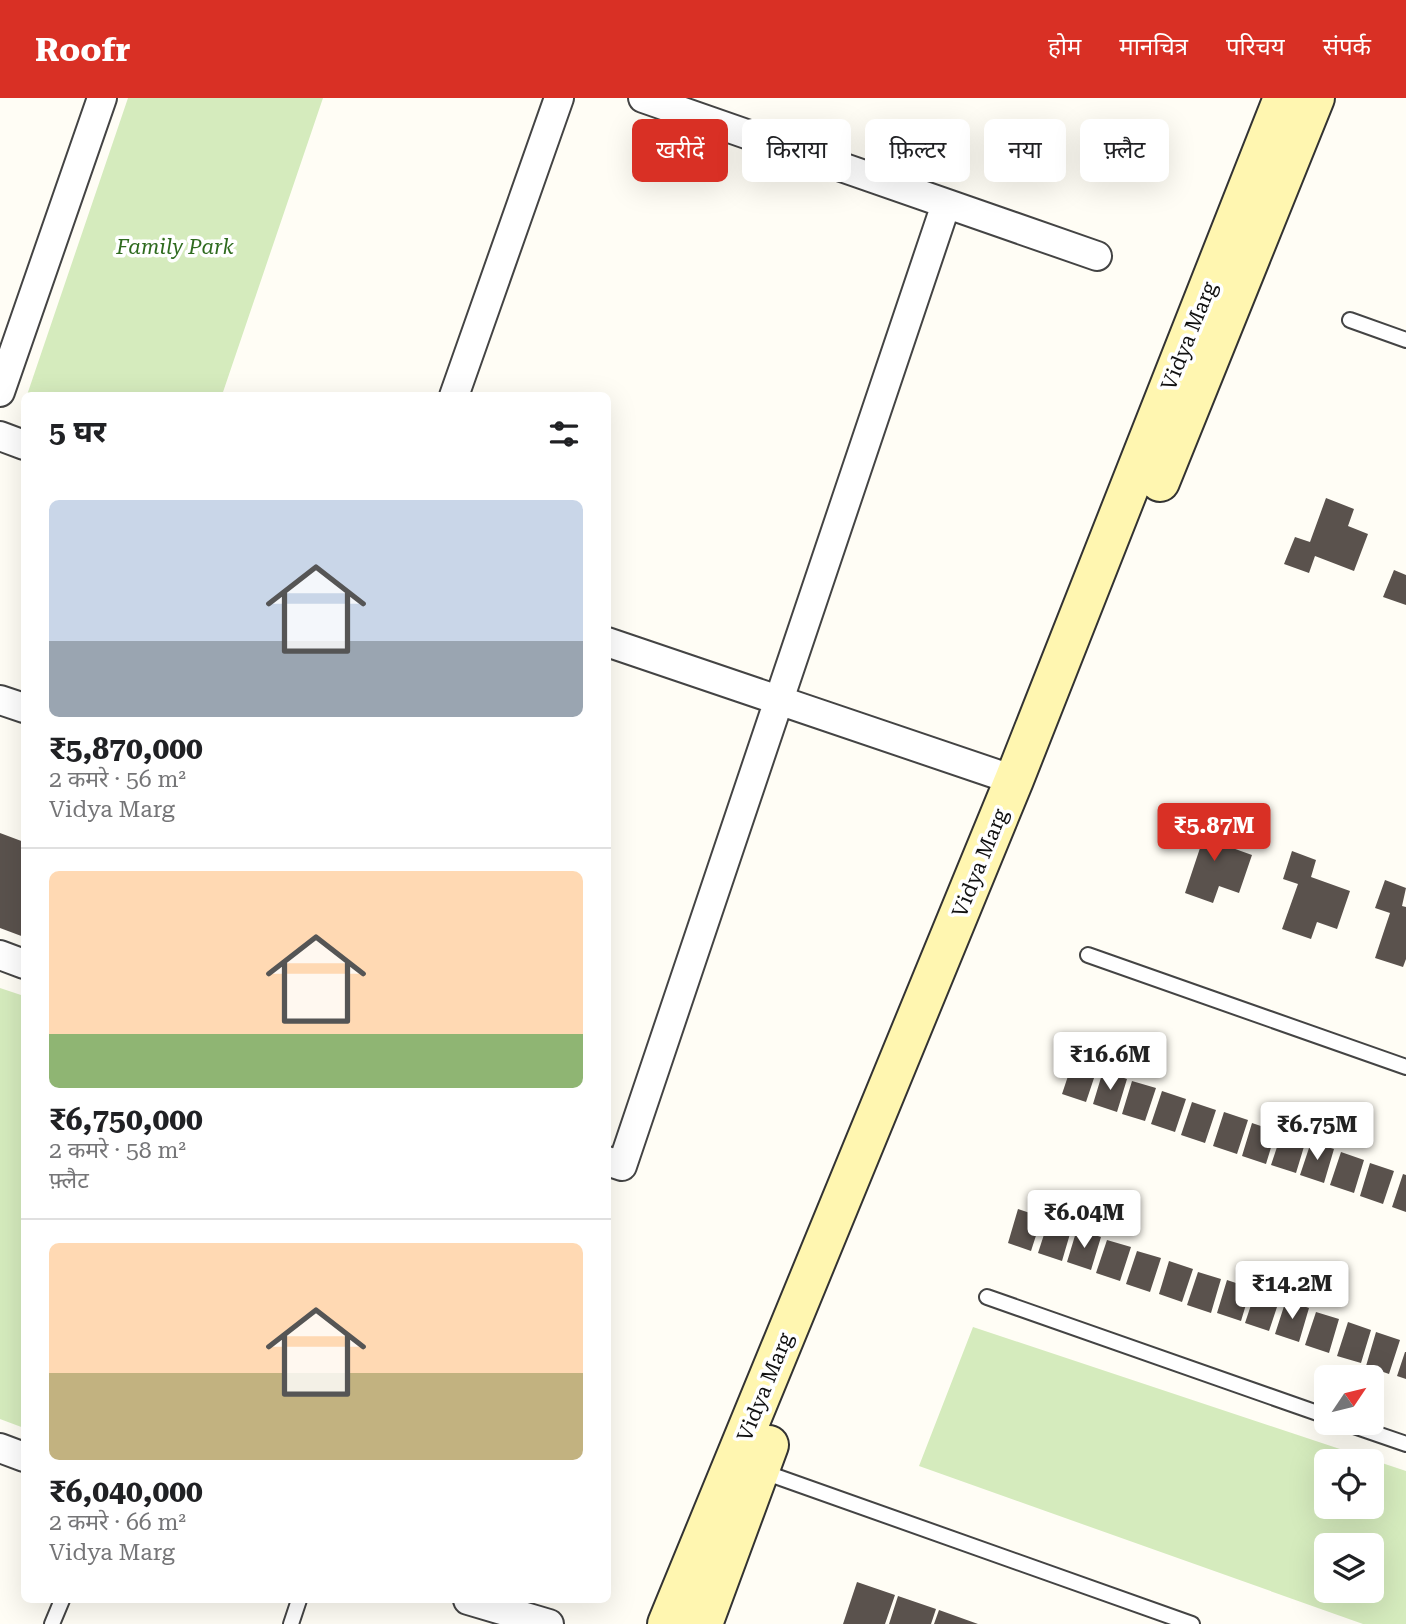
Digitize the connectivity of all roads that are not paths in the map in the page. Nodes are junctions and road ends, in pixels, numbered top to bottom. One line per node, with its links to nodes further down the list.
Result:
1 (102, 98): 11 (street)
2 (559, 98): 10 (street)
3 (643, 98): 6 (street)
4 (1283, 98): 18 (main road, Vidya Marg)
5 (1315, 98): 30 (main road, Vidya Marg)
6 (946, 204): 7 (street); 16 (street)
7 (1097, 256)
8 (1350, 320): 9 (lane)
9 (1406, 340)
10 (455, 392)
11 (0, 393)
12 (0, 436): 13 (street)
13 (21, 444)
14 (611, 643): 16 (street)
15 (0, 700): 17 (street)
16 (779, 701): 18 (street); 23 (street)
17 (21, 707)
18 (1014, 780): 37 (main road, Vidya Marg)
19 (0, 955): 21 (street)
20 (1088, 955): 22 (lane)
21 (21, 963)
22 (1406, 1067)
23 (611, 1162)
24 (986, 1297): 25 (lane)
25 (1314, 1412)
26 (1380, 1435): 27 (lane)
27 (1406, 1444)
28 (0, 1448): 29 (street)
29 (21, 1456)
30 (759, 1470): 38 (main road, Vidya Marg); 39 (lane)
31 (61, 1603): 34 (lane)
32 (298, 1603): 35 (lane)
33 (478, 1603): 36 (street)
34 (52, 1624)
35 (290, 1624)
36 (549, 1624)
37 (667, 1624)
38 (703, 1624)
39 (1192, 1624)

